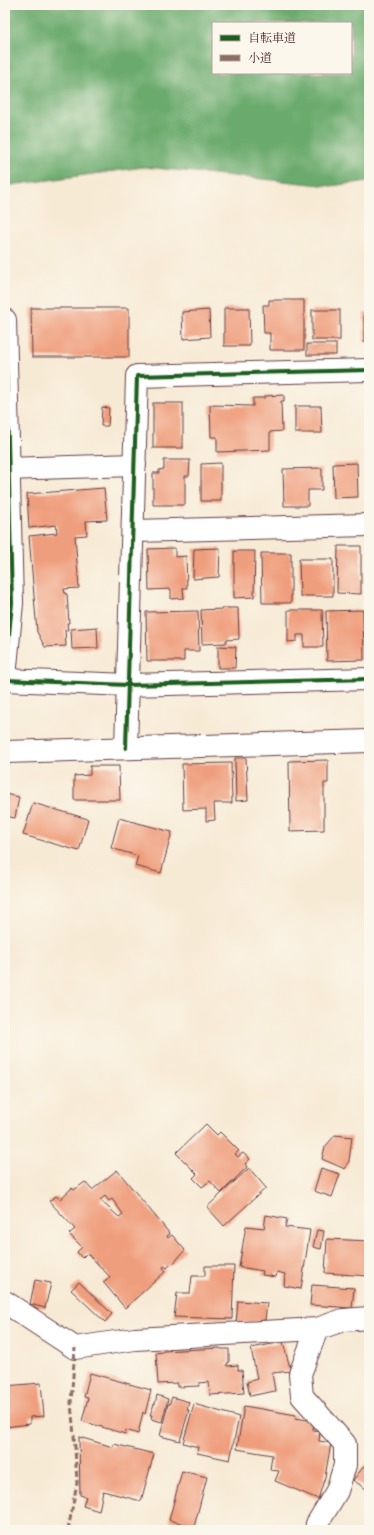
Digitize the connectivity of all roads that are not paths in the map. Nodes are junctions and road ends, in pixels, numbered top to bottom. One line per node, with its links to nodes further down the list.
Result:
1 (5, 320): 4 (street)
2 (369, 370): 3 (street)
3 (135, 465): 4 (street); 6 (street)
4 (7, 469): 7 (street)
5 (369, 525): 6 (street)
6 (133, 531): 10 (street)
7 (7, 640): 8 (street)
8 (5, 679): 10 (street)
9 (369, 679): 10 (street)
10 (128, 685): 12 (street)
11 (369, 741): 12 (street)
12 (126, 748): 13 (street)
13 (5, 752)
14 (5, 1302): 16 (street)
15 (369, 1318): 16 (street)
16 (317, 1330): 17 (street)
17 (316, 1530)

